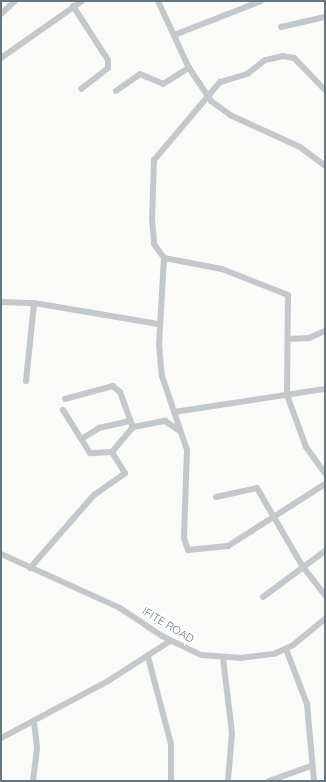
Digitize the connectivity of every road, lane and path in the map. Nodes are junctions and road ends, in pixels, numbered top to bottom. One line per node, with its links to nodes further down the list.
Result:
1 (15, 1): 6 (street)
2 (82, 1): 5 (street)
3 (158, 1): 9 (street)
4 (261, 1): 9 (street)
5 (73, 6): 10 (street); 12 (street)
6 (1, 14)
7 (325, 17): 8 (street)
8 (281, 27)
9 (174, 35): 11 (street)
10 (1, 58)
11 (189, 68): 14 (street); 15 (street)
12 (81, 88)
13 (325, 90): 15 (street)
14 (116, 91)
15 (207, 97): 16 (street); 17 (street)
16 (325, 166)
17 (164, 258): 20 (street); 22 (street)
18 (1, 302): 19 (street)
19 (34, 303): 20 (street); 23 (street)
20 (158, 324): 28 (street)
21 (325, 331): 22 (street)
22 (288, 339): 25 (street)
23 (26, 381)
24 (325, 389): 25 (street)
25 (287, 395): 28 (street); 33 (street)
26 (65, 399): 29 (street)
27 (62, 410): 31 (street)
28 (174, 412): 30 (street)
29 (131, 424): 30 (street); 31 (street); 32 (street)
30 (182, 434): 36 (street)
31 (83, 438): 32 (street)
32 (112, 452): 40 (street)
33 (325, 473)
34 (325, 484): 36 (street)
35 (216, 497): 36 (street)
36 (275, 518): 39 (street)
37 (325, 551): 39 (street)
38 (1, 554): 40 (street, IFITE ROAD)
39 (303, 567): 41 (street); 42 (street)
40 (30, 568): 44 (street, IFITE ROAD)
41 (325, 595)
42 (263, 597)
43 (323, 623): 45 (street, IFITE ROAD)
44 (170, 641): 46 (street); 47 (street, IFITE ROAD)
45 (286, 649): 47 (street, IFITE ROAD); 50 (street)
46 (148, 657): 48 (street); 52 (street)
47 (223, 658): 53 (street)
48 (34, 723): 49 (street); 51 (street)
49 (1, 738)
50 (312, 766): 54 (street); 55 (street)
51 (33, 781)
52 (171, 781)
53 (228, 781)
54 (269, 781)
55 (314, 781)

